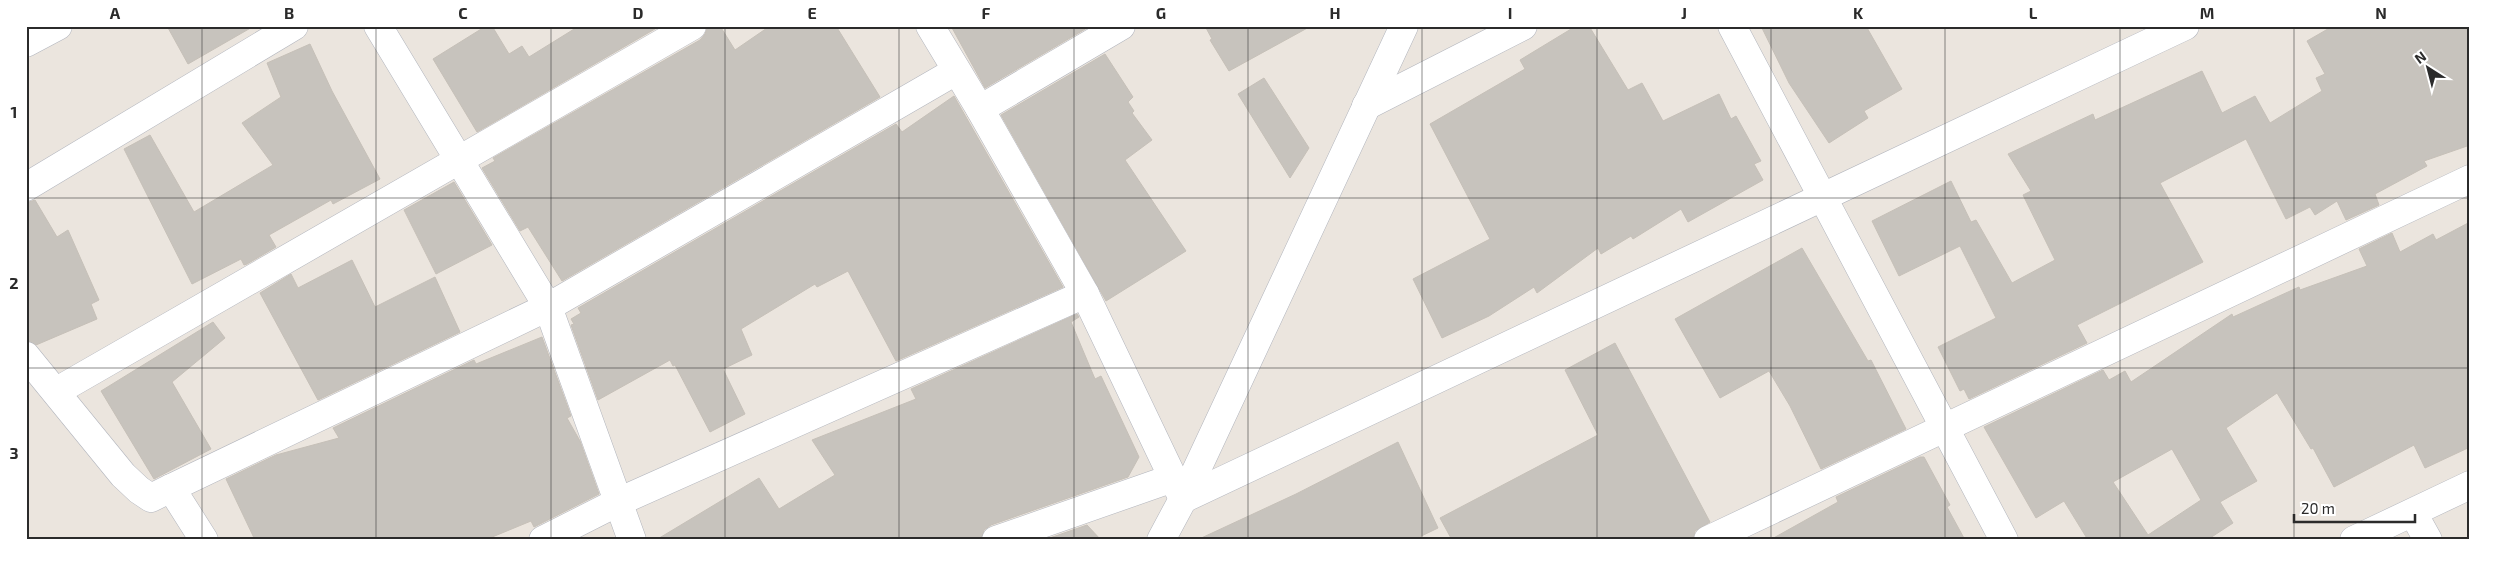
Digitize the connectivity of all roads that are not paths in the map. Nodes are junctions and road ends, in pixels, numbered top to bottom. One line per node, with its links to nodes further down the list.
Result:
1 (58, 26): 11 (street)
2 (294, 26): 17 (street)
3 (378, 26): 15 (street)
4 (930, 26): 12 (street)
5 (1121, 26): 14 (street)
6 (1404, 26): 13 (street)
7 (1523, 26): 13 (street)
8 (1732, 26): 18 (street)
9 (2185, 26): 18 (street)
10 (683, 28): 15 (street)
11 (26, 43)
12 (956, 71): 14 (street); 20 (street)
13 (1366, 106): 26 (street)
14 (980, 109): 19 (street)
15 (459, 160): 20 (street); 22 (street)
16 (2470, 179): 23 (street)
17 (26, 187)
18 (1822, 197): 23 (street); 26 (street)
19 (1085, 294): 26 (street); 27 (street)
20 (548, 307): 25 (street); 27 (street)
21 (26, 356): 22 (street)
22 (57, 391): 25 (street)
23 (1944, 428): 34 (street); 35 (street)
24 (2470, 485): 28 (street)
25 (171, 488): 29 (street)
26 (1178, 489): 32 (street); 33 (street)
27 (618, 502): 30 (street); 31 (street)
28 (2413, 513): 36 (street); 37 (street)
29 (204, 540)
30 (543, 540)
31 (632, 540)
32 (996, 540)
33 (1160, 540)
34 (1708, 540)
35 (2004, 540)
36 (2354, 540)
37 (2428, 540)

